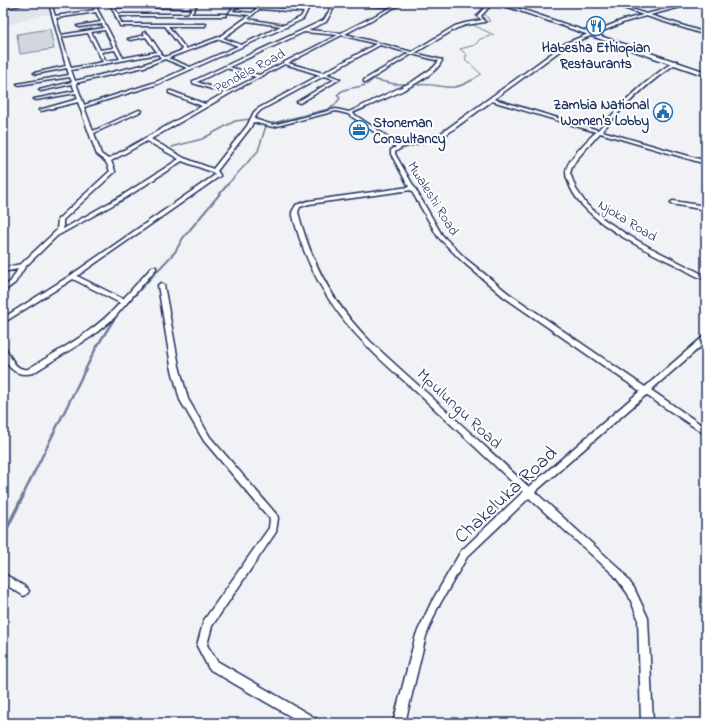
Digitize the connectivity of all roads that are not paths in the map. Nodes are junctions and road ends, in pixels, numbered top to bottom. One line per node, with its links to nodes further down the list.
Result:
1 (25, 3): 18 (main road)
2 (50, 3): 28 (street)
3 (93, 3): 19 (street)
4 (149, 3): 14 (street)
5 (310, 3): 20 (street)
6 (332, 3): 7 (street)
7 (335, 3): 16 (street); 37 (street)
8 (402, 3): 16 (street, Pendela Road)
9 (499, 3): 40 (main road)
10 (504, 3): 40 (main road)
11 (611, 3): 27 (street)
12 (695, 3): 27 (street, Mwaleshi Road)
13 (112, 4): 14 (street); 23 (street)
14 (146, 6): 24 (street); 25 (street)
15 (261, 6): 20 (street); 22 (street); 22 (street)
16 (396, 6): 39 (street, Pendela Road)
17 (488, 6): 51 (street)
18 (3, 8)
19 (98, 11): 21 (street); 31 (street)
20 (306, 11): 35 (street)
21 (72, 14): 28 (street); 30 (street)
22 (252, 14): 29 (street)
23 (116, 15): 24 (street); 32 (street)
24 (139, 15): 25 (street)
25 (189, 15): 26 (street)
26 (226, 15)
27 (645, 16): 40 (street, Mwaleshi Road); 41 (street)
28 (54, 17): 42 (street)
29 (246, 20): 35 (street); 43 (street)
30 (73, 22)
31 (102, 22): 34 (street); 36 (street)
32 (166, 25): 33 (street); 49 (street)
33 (205, 25)
34 (79, 26)
35 (286, 26): 46 (street)
36 (105, 29): 38 (street); 47 (street)
37 (304, 31): 39 (street); 57 (street)
38 (89, 32): 42 (street); 48 (street)
39 (342, 34): 45 (street); 56 (street, Pendela Road)
40 (591, 34): 54 (main road); 73 (street, Mwaleshi Road)
41 (706, 34)
42 (60, 36): 58 (street)
43 (220, 38): 46 (street); 49 (street)
44 (130, 39): 50 (street)
45 (378, 45): 51 (street); 62 (street)
46 (241, 46): 59 (street)
47 (115, 49): 48 (street); 53 (street)
48 (100, 51): 55 (street)
49 (186, 51): 52 (street)
50 (160, 53): 52 (street); 53 (street)
51 (411, 54): 65 (street); 80 (street)
52 (166, 58): 59 (street); 66 (street)
53 (122, 60): 55 (street)
54 (675, 62): 60 (main road); 82 (street, Njoka Road)
55 (105, 63): 58 (street)
56 (284, 64): 62 (street); 64 (street, Pendela Road)
57 (225, 67): 64 (street); 71 (street)
58 (70, 68): 61 (street); 63 (street)
59 (190, 68): 76 (street)
60 (706, 72)
61 (36, 73)
62 (321, 74): 75 (street); 81 (street)
63 (72, 76): 66 (street); 67 (street)
64 (258, 76): 71 (street, Pendela Road)
65 (365, 81)
66 (75, 82): 68 (street); 69 (street)
67 (19, 84)
68 (41, 90)
69 (77, 92): 72 (street); 74 (street)
70 (170, 92): 77 (street)
71 (228, 93): 77 (street, Pendela Road)
72 (36, 99)
73 (490, 99): 82 (street); 85 (street, Mwaleshi Road)
74 (80, 100): 76 (street); 78 (street)
75 (299, 102)
76 (83, 106): 83 (street)
77 (205, 106): 84 (street, Pendela Road)
78 (41, 110)
79 (140, 111): 83 (street)
80 (349, 113): 81 (street); 85 (street)
81 (252, 120): 89 (street)
82 (599, 132): 88 (street); 98 (street, Njoka Road)
83 (91, 133): 87 (street)
84 (148, 139): 86 (street); 87 (street, Pendela Road)
85 (399, 147): 90 (street, Mwaleshi Road)
86 (182, 159): 89 (street); 93 (street)
87 (108, 161): 93 (street)
88 (706, 163)
89 (214, 170): 97 (street)
90 (411, 188): 105 (street, Mwaleshi Road); 107 (street, Mpulungu Road)
91 (673, 203): 92 (street)
92 (706, 208)
93 (53, 236): 94 (street)
94 (23, 266): 96 (street); 100 (street)
95 (154, 268): 101 (street)
96 (3, 270)
97 (73, 276): 101 (street); 102 (street)
98 (706, 278)
99 (161, 285): 110 (street)
100 (3, 290)
101 (123, 302): 104 (street)
102 (3, 321)
103 (706, 338): 105 (street, Chakeluka Road)
104 (3, 348)
105 (646, 389): 106 (street, Mwaleshi Road); 107 (street, Chakeluka Road)
106 (706, 432)
107 (529, 492): 111 (street, Chakeluka Road); 112 (street, Mpulungu Road)
108 (3, 578): 109 (street)
109 (24, 591)
110 (313, 723)
111 (399, 723)
112 (647, 723)

